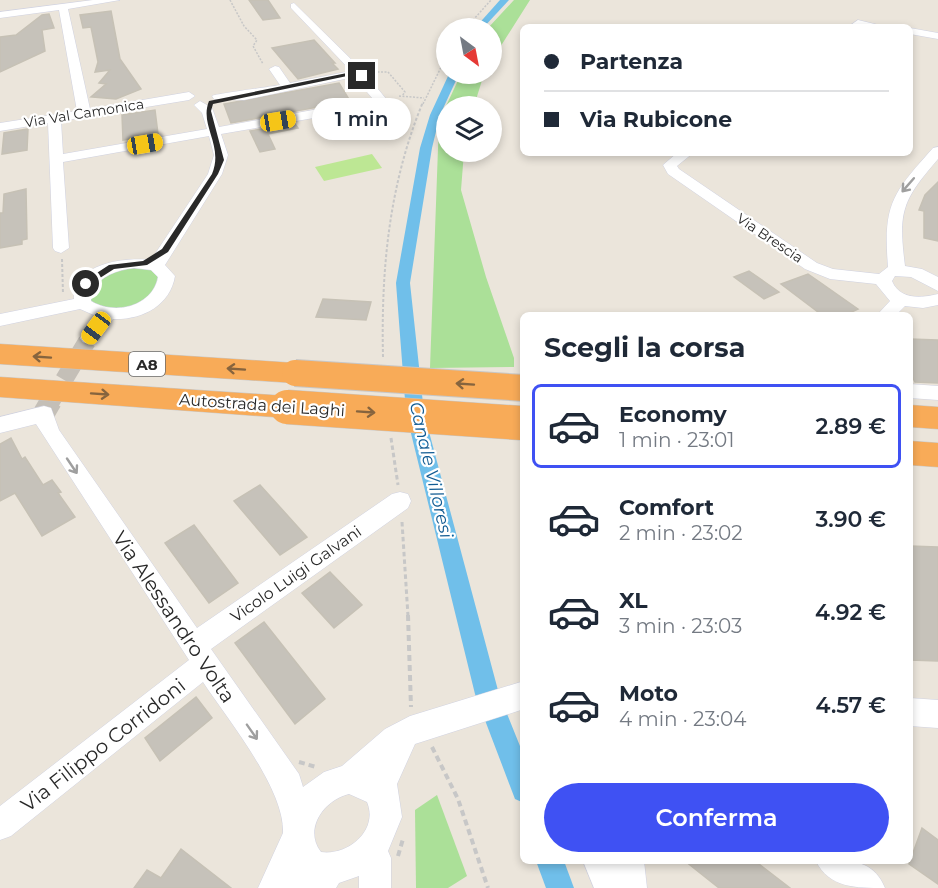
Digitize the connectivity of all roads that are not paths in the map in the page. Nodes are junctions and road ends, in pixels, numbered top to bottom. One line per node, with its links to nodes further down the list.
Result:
1 (115, 0): 3 (street)
2 (294, 6): 8 (street)
3 (63, 7): 4 (street); 11 (street)
4 (0, 15)
5 (913, 32): 6 (street)
6 (938, 36)
7 (275, 69): 9 (street)
8 (361, 75): 9 (street, Via Val Camonica); 14 (street)
9 (287, 87): 10 (street, Via Val Camonica)
10 (204, 99): 11 (street, Via Val Camonica); 14 (street)
11 (84, 112): 12 (street, Via Val Camonica)
12 (54, 117): 13 (street, Via Val Camonica); 17 (street)
13 (0, 127)
14 (214, 132): 17 (street); 19 (street)
15 (938, 151): 20 (street, one-way to 20)
16 (682, 156): 20 (street, Via Brescia)
17 (57, 159): 18 (street)
18 (61, 248)
19 (150, 264): 23 (street); 25 (street)
20 (890, 275): 21 (street, Via Brescia); 22 (street)
21 (937, 288): 22 (street)
22 (902, 299): 24 (street)
23 (83, 303): 25 (street); 26 (street)
24 (889, 312)
25 (107, 314): 27 (street)
26 (0, 320)
27 (89, 338)
28 (0, 354): 30 (highway, Autostrada dei Laghi / A8, one-way to 28, bridge)
29 (0, 387): 35 (highway, Autostrada dei Laghi / A8, one-way to 35, bridge)
30 (520, 388)
31 (913, 391): 32 (street)
32 (938, 393)
33 (913, 416): 34 (highway)
34 (938, 417)
35 (520, 423)
36 (0, 425): 40 (street, Via Alessandro Volta, one-way to 40)
37 (913, 453): 38 (highway)
38 (938, 455)
39 (400, 501): 40 (street, Vicolo Luigi Galvani)
40 (199, 655): 47 (street, Via Filippo Corridoni); 48 (street, Via Alessandro Volta, one-way to 48)
41 (520, 696): 44 (street)
42 (913, 712): 43 (street)
43 (938, 714)
44 (422, 733): 45 (street); 46 (street)
45 (349, 779): 46 (street); 48 (street)
46 (380, 797): 52 (street)
47 (0, 825)
48 (299, 829): 53 (street); 54 (street)
49 (600, 864): 55 (street)
50 (628, 864): 56 (street)
51 (836, 864): 57 (street)
52 (375, 873): 53 (street)
53 (330, 882)
54 (274, 888)
55 (610, 888)
56 (631, 888)
57 (869, 888)

